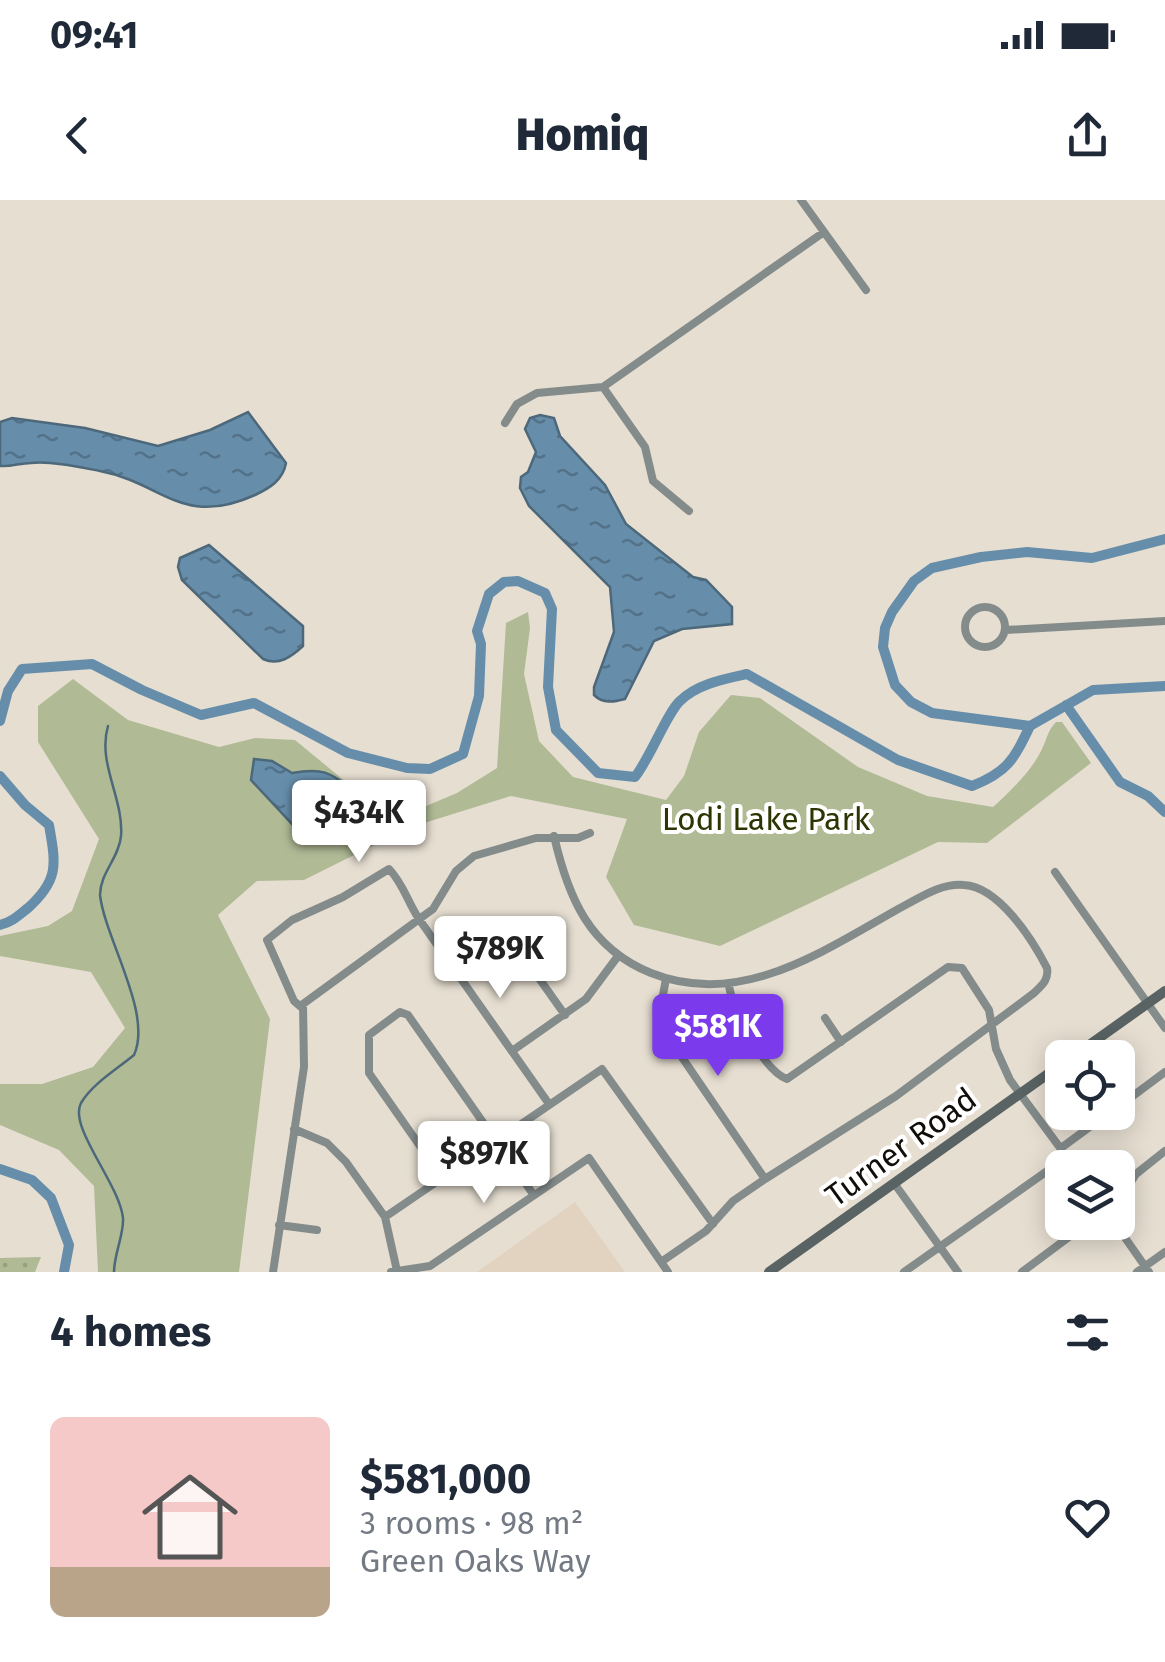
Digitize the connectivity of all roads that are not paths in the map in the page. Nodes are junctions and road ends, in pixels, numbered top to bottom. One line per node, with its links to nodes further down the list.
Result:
1 (801, 200): 2 (street)
2 (824, 232): 3 (street); 4 (street)
3 (866, 290)
4 (603, 387): 5 (street); 6 (street)
5 (505, 424)
6 (688, 511)
7 (1165, 620): 8 (street)
8 (1006, 630): 8 (street)
9 (590, 833): 10 (street)
10 (554, 836): 12 (street); 14 (street)
11 (1055, 872): 18 (street)
12 (419, 919): 19 (street); 19 (street); 26 (street)
13 (502, 926): 20 (street)
14 (618, 956): 15 (street); 20 (street)
15 (666, 979): 16 (street); 40 (street)
16 (729, 986): 22 (street); 25 (street)
17 (1165, 991): 18 (main road)
18 (1148, 1004): 23 (street); 24 (main road)
19 (302, 1007): 32 (street)
20 (565, 1014): 26 (street)
21 (825, 1018): 25 (street)
22 (993, 1022): 25 (street); 29 (street); 40 (street)
23 (1165, 1028)
24 (1097, 1040)
25 (841, 1042)
26 (512, 1050): 31 (street)
27 (1165, 1072): 30 (street)
28 (1045, 1076): 29 (main road, Turner Road)
29 (1020, 1093): 35 (street); 41 (main road, Turner Road)
30 (1135, 1094)
31 (549, 1104): 34 (street); 44 (street)
32 (294, 1129): 43 (street); 45 (street)
33 (1086, 1130): 35 (street)
34 (496, 1141): 39 (street); 39 (street); 42 (street)
35 (1061, 1148)
36 (1165, 1151): 38 (street)
37 (1045, 1172): 49 (street)
38 (1135, 1176)
39 (443, 1179): 43 (street)
40 (764, 1179): 44 (street)
41 (894, 1183): 49 (street); 53 (main road, Turner Road)
42 (533, 1194): 51 (street); 55 (street)
43 (385, 1217): 55 (street)
44 (714, 1224): 51 (street)
45 (279, 1225): 46 (street); 54 (street)
46 (317, 1230)
47 (1066, 1240): 59 (street)
48 (1125, 1240): 52 (street)
49 (940, 1246): 57 (street); 58 (street)
50 (1165, 1252): 52 (street)
51 (661, 1262): 56 (street)
52 (1144, 1270)
53 (774, 1271)
54 (273, 1272)
55 (395, 1272)
56 (668, 1272)
57 (904, 1272)
58 (958, 1272)
59 (1022, 1272)

